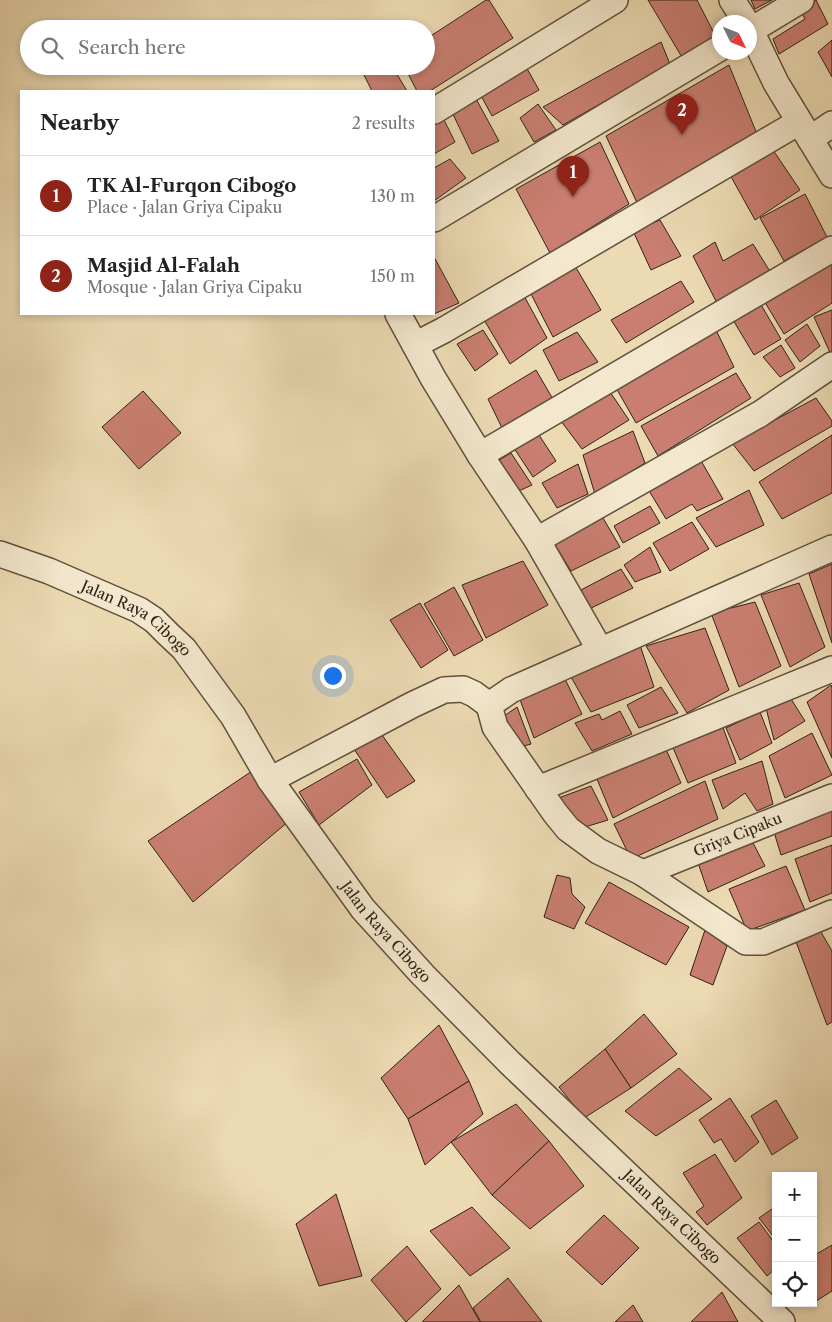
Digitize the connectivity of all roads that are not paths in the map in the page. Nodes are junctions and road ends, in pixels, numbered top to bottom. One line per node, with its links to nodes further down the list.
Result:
1 (616, 0): 8 (street)
2 (732, 0): 4 (street)
3 (801, 0): 5 (street)
4 (742, 15)
5 (757, 26)
6 (757, 44): 10 (street)
7 (712, 53): 12 (street)
8 (435, 110)
9 (832, 124): 10 (street)
10 (804, 131): 11 (street); 15 (street)
11 (832, 175)
12 (435, 218)
13 (832, 249): 17 (street)
14 (399, 315): 15 (street)
15 (415, 345): 17 (street)
16 (832, 365): 18 (street)
17 (480, 456): 18 (street)
18 (537, 540): 21 (street)
19 (832, 548): 21 (street)
20 (0, 554): 24 (street, Jalan Raya Cibogo)
21 (600, 650): 23 (street)
22 (832, 668): 25 (street)
23 (489, 705): 24 (street); 25 (street)
24 (270, 780): 29 (street, Jalan Raya Cibogo)
25 (538, 789): 27 (street)
26 (832, 797): 27 (street, Griya Cipaku)
27 (644, 873): 28 (street)
28 (832, 913)
29 (782, 1322)

